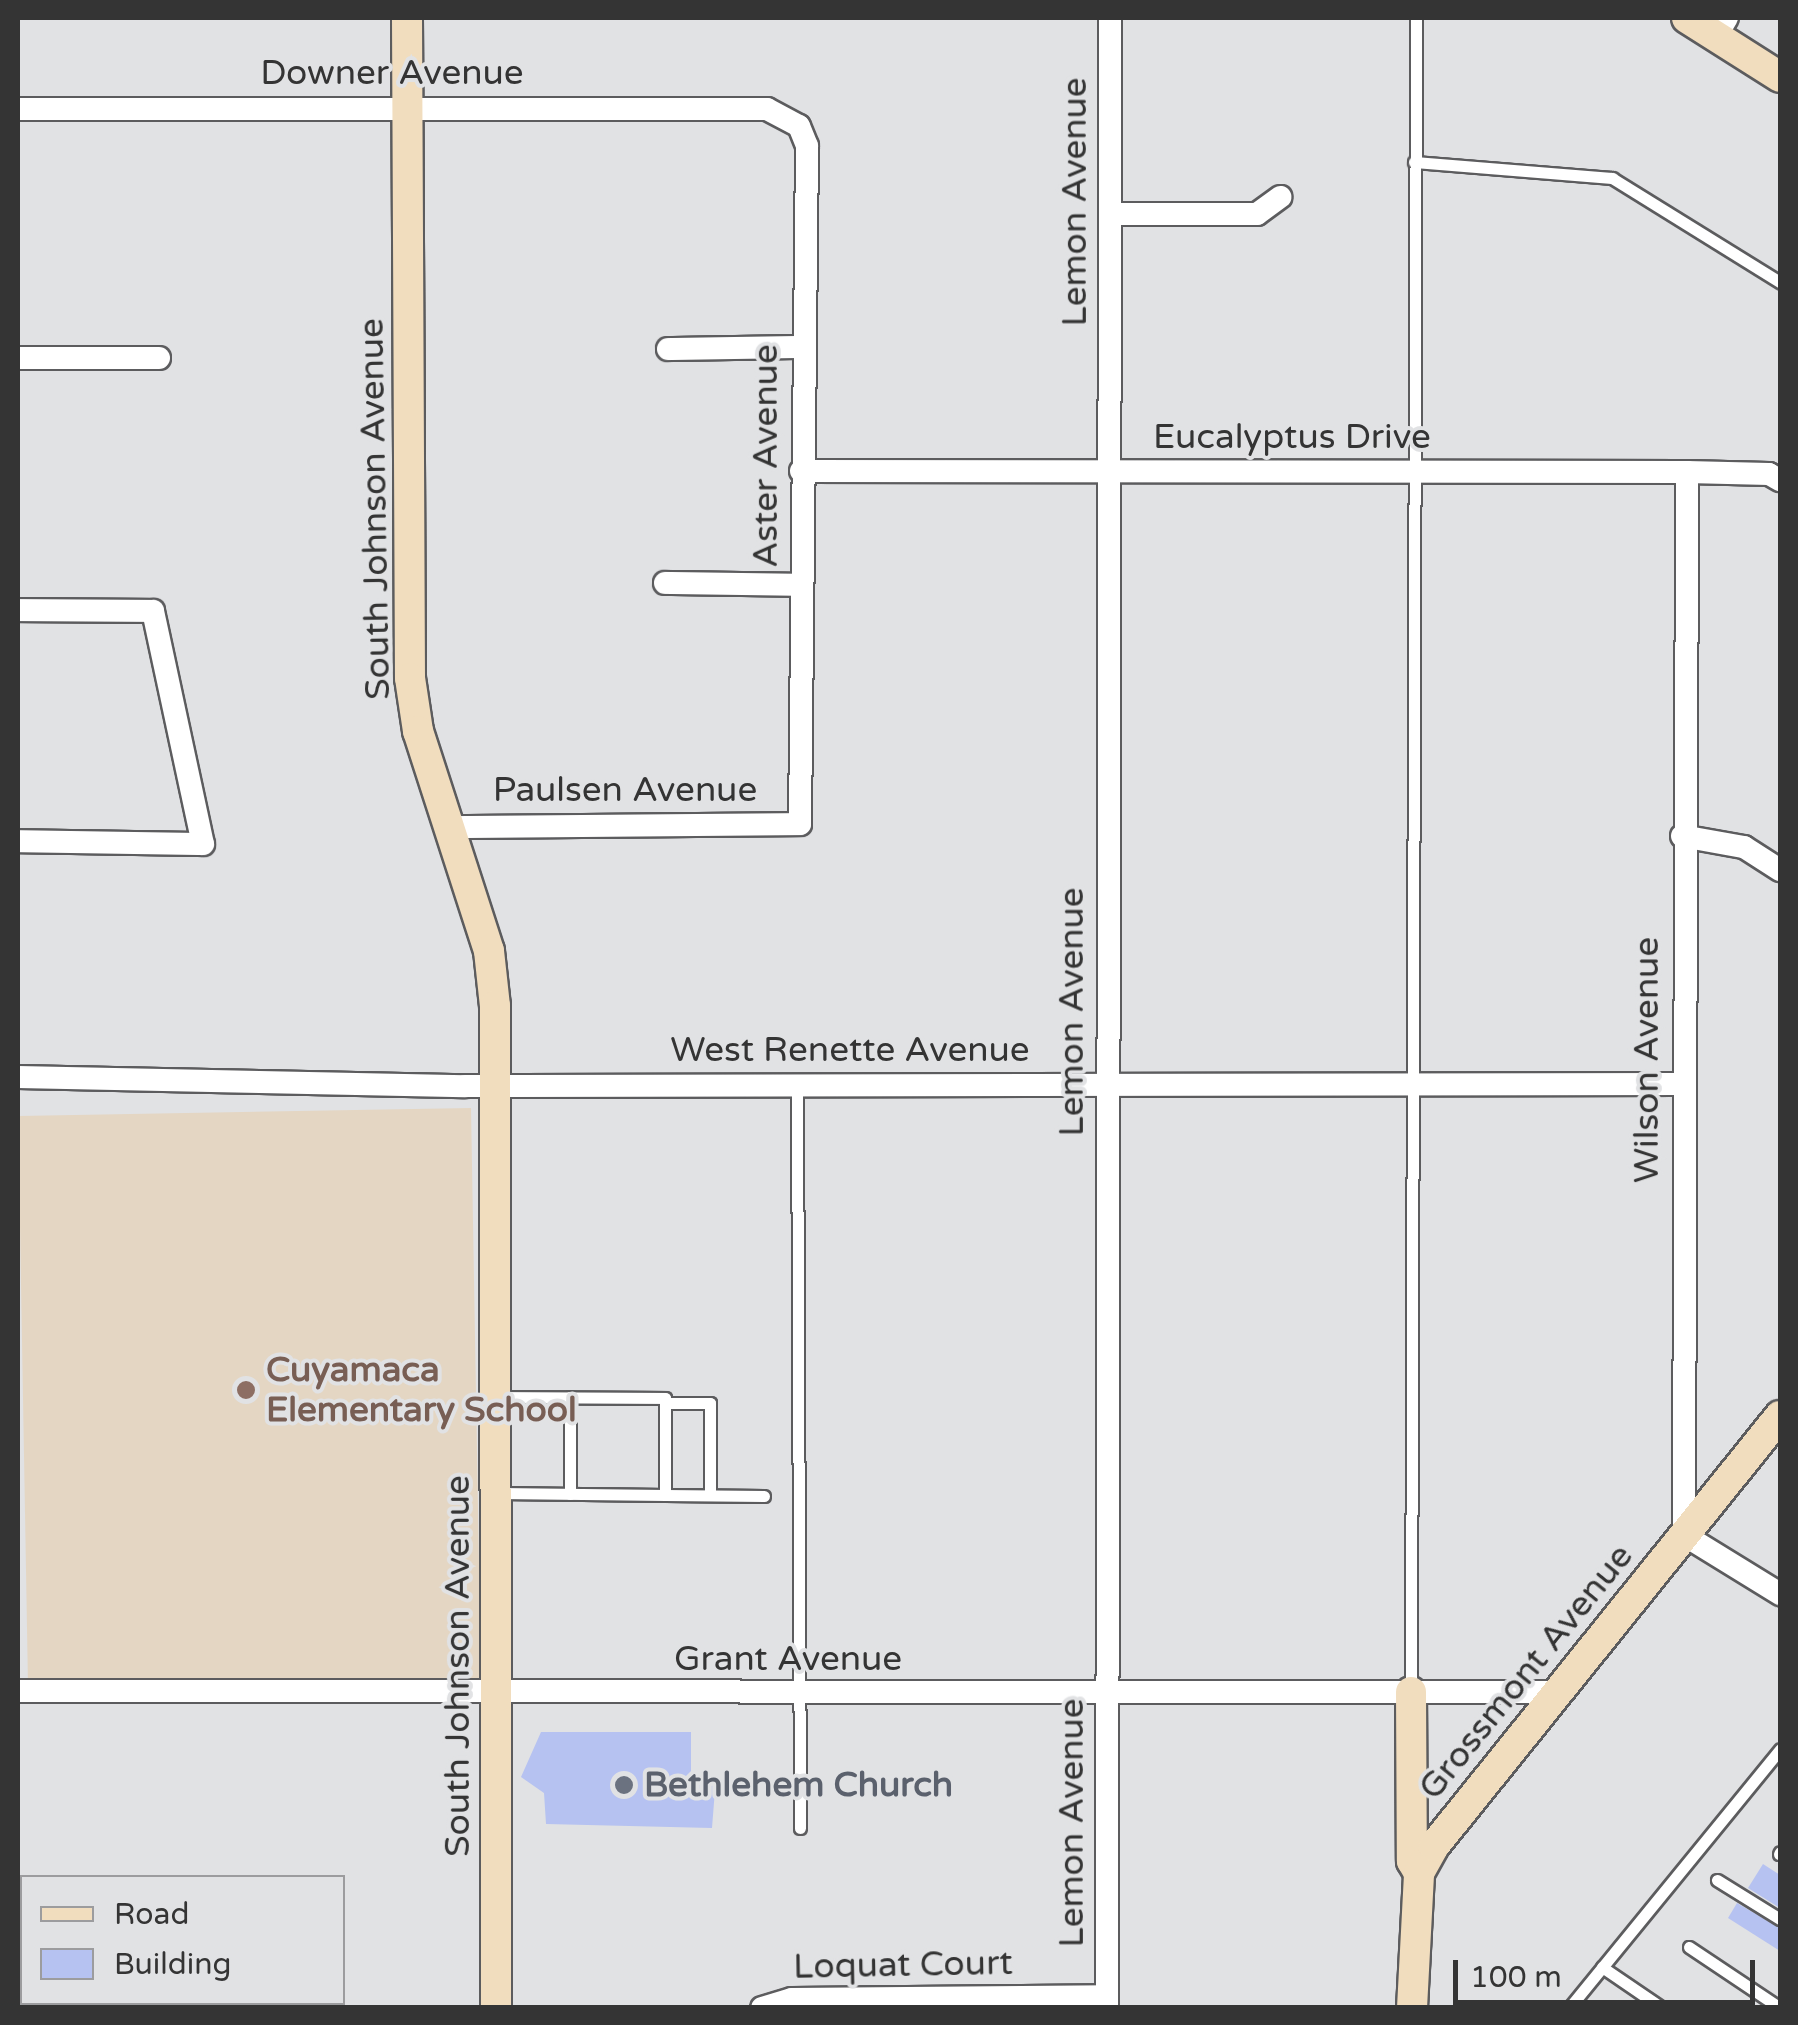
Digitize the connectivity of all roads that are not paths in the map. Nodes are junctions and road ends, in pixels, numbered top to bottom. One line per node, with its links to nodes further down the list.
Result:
1 (407, 18): 7 (street, South Johnson Avenue)
2 (1110, 18): 12 (street, Lemon Avenue)
3 (1416, 18): 10 (lane)
4 (1687, 18): 5 (street)
5 (1721, 27): 6 (street)
6 (1780, 76)
7 (406, 108): 8 (street, Downer Avenue); 9 (street, Downer Avenue); 27 (street, South Johnson Avenue)
8 (18, 109)
9 (767, 110): 14 (street, Aster Avenue)
10 (1414, 162): 13 (lane); 20 (lane)
11 (1280, 197): 12 (street)
12 (1110, 214): 19 (street, Lemon Avenue)
13 (1780, 282)
14 (801, 347): 15 (street); 18 (street, Aster Avenue)
15 (668, 349)
16 (18, 358): 17 (street)
17 (159, 358)
18 (801, 472): 19 (street, Eucalyptus Drive); 24 (street, Aster Avenue)
19 (1109, 472): 20 (street, Eucalyptus Drive); 35 (street, Lemon Avenue)
20 (1410, 472): 21 (street, Eucalyptus Drive); 32 (lane)
21 (1687, 472): 22 (street, Eucalyptus Drive); 28 (street, Wilson Avenue)
22 (1780, 480)
23 (664, 583): 24 (street)
24 (801, 586): 26 (street, Aster Avenue)
25 (18, 610): 29 (street)
26 (800, 824): 27 (street, Paulsen Avenue)
27 (450, 827): 36 (street, South Johnson Avenue)
28 (1682, 836): 30 (street); 34 (street, Wilson Avenue)
29 (18, 841)
30 (1780, 870)
31 (18, 1077): 36 (street, West Renette Avenue)
32 (1409, 1082): 34 (street, West Renette Avenue); 35 (street, West Renette Avenue); 49 (lane)
33 (797, 1084): 35 (street, West Renette Avenue); 36 (street, West Renette Avenue); 53 (lane)
34 (1682, 1084): 46 (street, Wilson Avenue)
35 (1107, 1085): 51 (street, Lemon Avenue)
36 (496, 1086): 37 (street, South Johnson Avenue)
37 (495, 1396): 38 (lane); 41 (street, South Johnson Avenue)
38 (570, 1397): 39 (lane); 42 (lane)
39 (665, 1403): 43 (lane); 44 (lane)
40 (1780, 1416): 46 (street, Grossmont Avenue)
41 (495, 1493): 42 (lane); 52 (street, South Johnson Avenue)
42 (570, 1494): 43 (lane)
43 (665, 1495): 44 (lane)
44 (710, 1496): 45 (lane)
45 (764, 1496)
46 (1684, 1535): 47 (street); 50 (street, Grossmont Avenue)
47 (1780, 1594)
48 (18, 1692): 52 (street, Grant Avenue)
49 (1411, 1692): 50 (street, Grant Avenue); 51 (street, Grant Avenue); 56 (street)
50 (1558, 1692): 56 (street, Grossmont Avenue)
51 (1107, 1693): 53 (street, Grant Avenue); 61 (street, Lemon Avenue)
52 (495, 1694): 53 (street, Grant Avenue); 62 (street, South Johnson Avenue)
53 (801, 1694): 55 (lane)
54 (1778, 1756): 60 (lane)
55 (800, 1828)
56 (1419, 1873): 64 (street)
57 (1717, 1880): 58 (lane)
58 (1780, 1919)
59 (1689, 1946): 67 (lane)
60 (1602, 1967): 65 (lane); 66 (lane)
61 (1107, 2002): 63 (street, Loquat Court)
62 (496, 2008)
63 (762, 2008)
64 (1412, 2008)
65 (1569, 2008)
66 (1662, 2008)
67 (1780, 2008)

